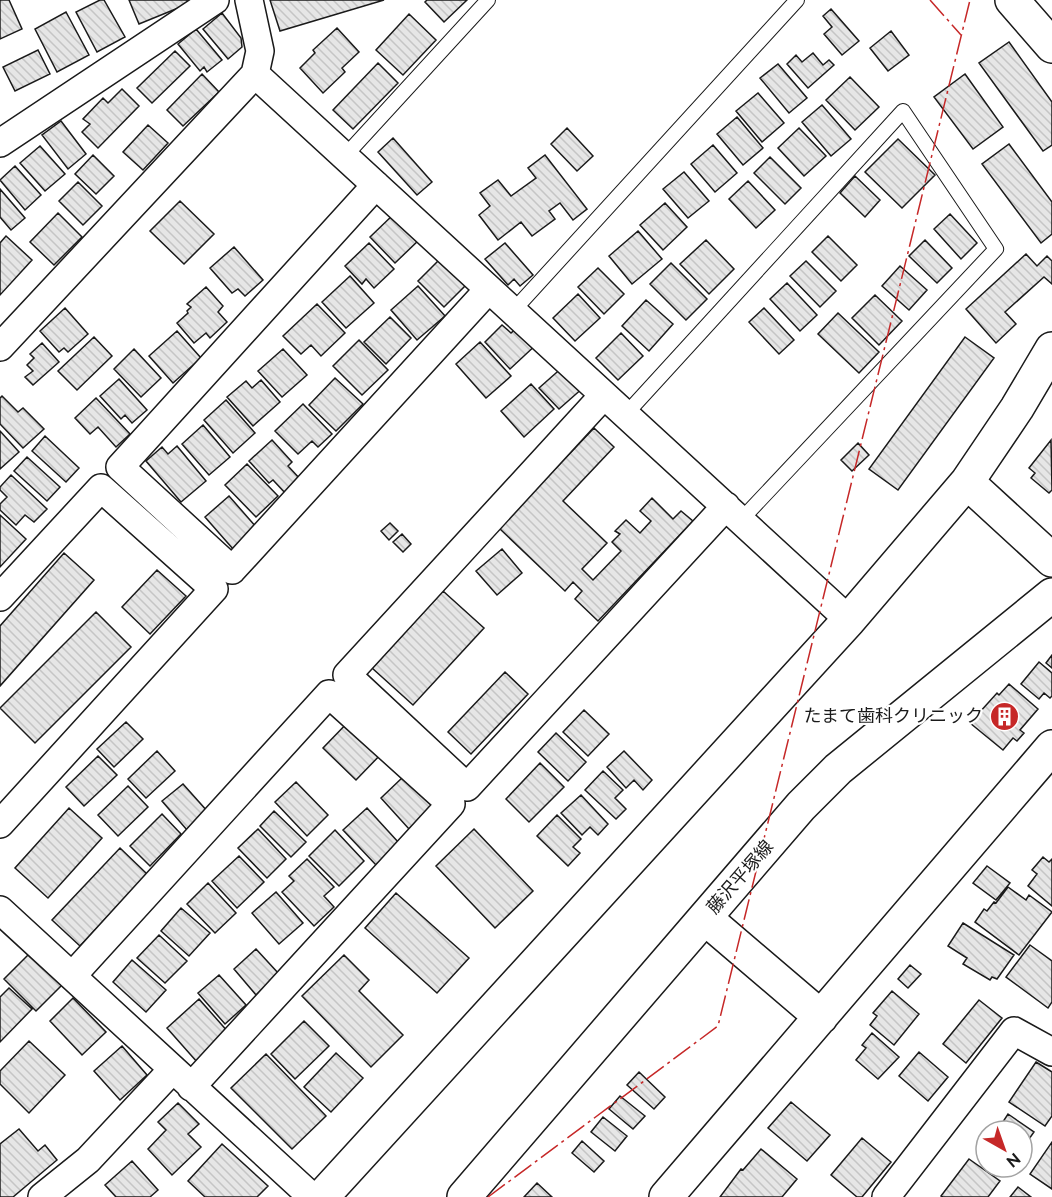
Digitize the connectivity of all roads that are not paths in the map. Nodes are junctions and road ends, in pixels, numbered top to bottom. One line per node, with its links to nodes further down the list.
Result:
1 (215, 0): 8 (street)
2 (249, 0): 7 (street)
3 (488, 0): 9 (lane)
4 (797, 0): 12 (lane)
5 (1012, 0): 6 (street)
6 (1052, 46)
7 (255, 74): 9 (street); 13 (street)
8 (0, 143)
9 (345, 156): 10 (street)
10 (376, 185): 11 (street); 11 (street)
11 (489, 289): 12 (street)
12 (513, 311): 15 (street)
13 (0, 347)
14 (1052, 349): 17 (street)
15 (604, 394): 16 (street); 18 (street)
16 (626, 414): 18 (street); 18 (lane)
17 (967, 482): 19 (street); 22 (street)
18 (734, 513): 22 (street)
19 (1052, 560)
20 (1052, 595): 25 (street, 藤沢平塚線)
21 (0, 597): 24 (street)
22 (849, 620): 33 (street)
23 (1052, 747): 28 (street)
24 (0, 824)
25 (705, 918): 28 (street); 34 (street, 藤沢平塚線)
26 (3, 919): 27 (street)
27 (72, 976): 30 (street); 30 (street)
28 (821, 1017): 35 (street)
29 (1052, 1052): 36 (street)
30 (182, 1078): 31 (street); 32 (street)
31 (42, 1197)
32 (312, 1197)
33 (322, 1197)
34 (464, 1197)
35 (666, 1197)
36 (886, 1197)

